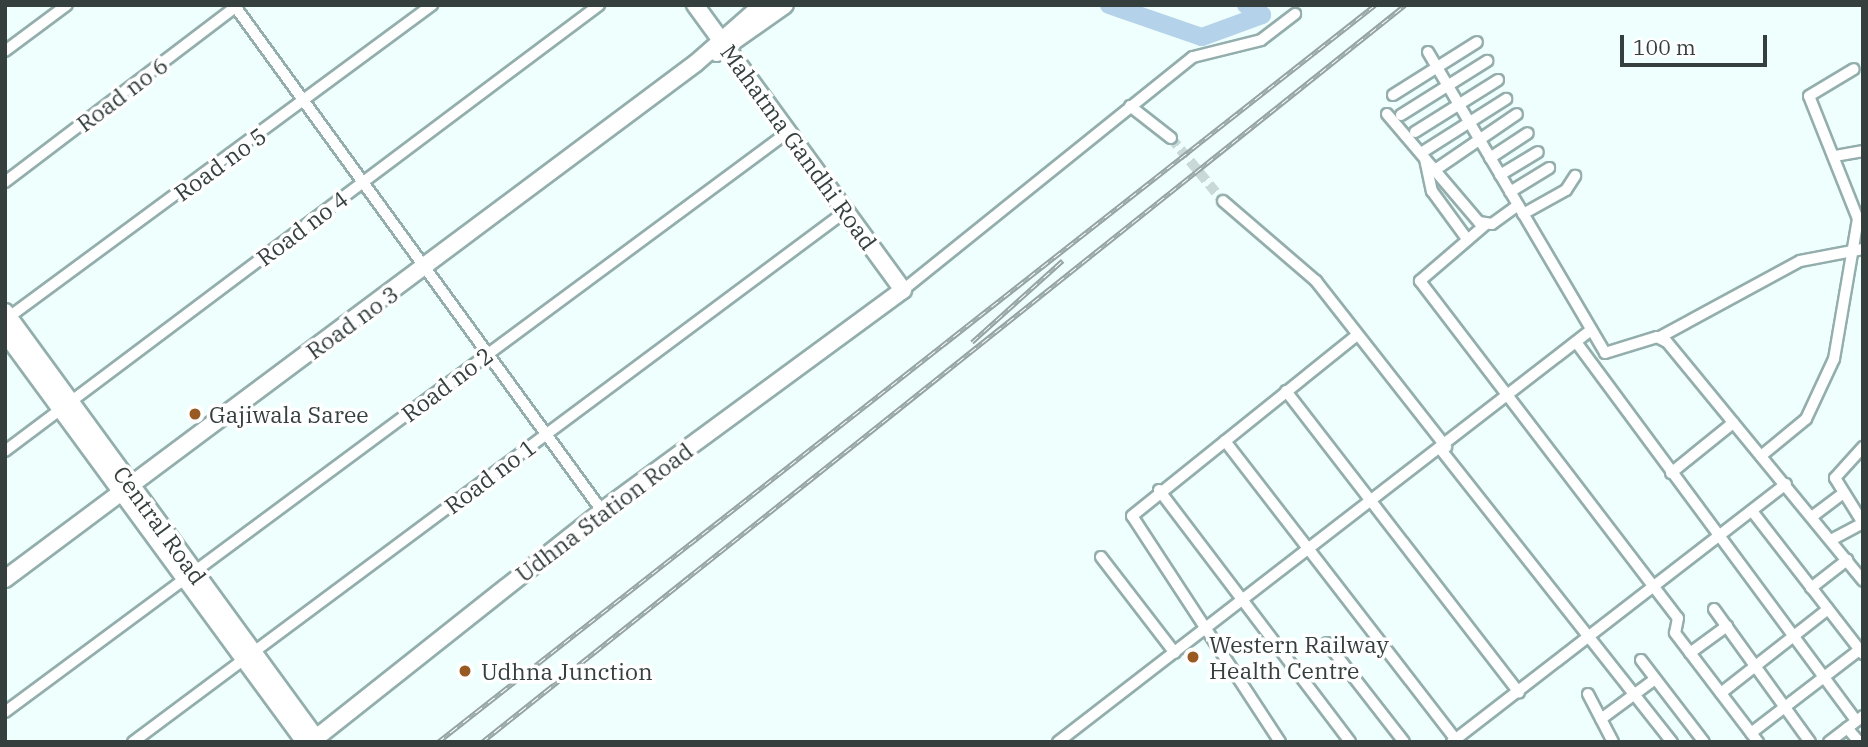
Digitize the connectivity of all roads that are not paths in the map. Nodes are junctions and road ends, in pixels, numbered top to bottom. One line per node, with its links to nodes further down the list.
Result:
1 (67, 5): 11 (street)
2 (432, 5): 20 (street, Road no 5)
3 (600, 5): 42 (street, Road no 4)
4 (695, 5): 9 (street, Mahatma Gandhi Road)
5 (762, 5): 9 (street, Road no 3)
6 (785, 5): 9 (street, Road no 3)
7 (236, 6): 20 (street); 41 (street, Road no 6)
8 (1296, 14): 22 (street)
9 (723, 43): 27 (street, Mahatma Gandhi Road); 51 (street, Road no 3)
10 (1477, 43): 14 (street)
11 (5, 51)
12 (1428, 52): 14 (street)
13 (1488, 61): 17 (street)
14 (1437, 68): 17 (street); 18 (street)
15 (1854, 69): 35 (street)
16 (1498, 80): 21 (street)
17 (1448, 86): 21 (street); 25 (street)
18 (1393, 95)
19 (1506, 99): 26 (street)
20 (305, 102): 42 (street); 53 (street, Road no 5)
21 (1459, 104): 26 (street); 28 (street)
22 (1130, 106): 30 (street); 52 (street)
23 (1388, 114): 34 (street)
24 (1517, 114): 31 (street)
25 (1401, 115)
26 (1469, 122): 31 (street); 34 (street)
27 (788, 132): 46 (street, Mahatma Gandhi Road); 58 (street, Road no 2)
28 (1415, 132)
29 (1528, 133): 36 (street)
30 (1171, 138)
31 (1479, 140): 36 (street); 38 (street)
32 (1863, 151): 35 (street)
33 (1538, 152): 39 (street)
34 (1423, 156): 38 (street); 48 (street)
35 (1835, 156): 50 (street)
36 (1490, 158): 39 (street)
37 (1549, 168): 43 (street)
38 (1435, 170): 47 (street)
39 (1500, 175): 43 (street)
40 (1575, 176): 45 (street)
41 (5, 182)
42 (362, 182): 51 (street); 61 (street, Road no 4)
43 (1510, 192): 45 (street)
44 (1223, 201): 55 (street)
45 (1520, 210): 47 (street); 54 (street)
46 (846, 211): 52 (street, Mahatma Gandhi Road); 63 (street, Road no 1)
47 (1485, 225): 48 (street)
48 (1466, 239): 60 (street)
49 (1863, 249): 50 (street)
50 (1851, 250): 56 (street); 68 (street)
51 (425, 268): 58 (street); 71 (street, Road no 3)
52 (903, 290): 75 (street, Udhna Station Road)
53 (6, 321): 61 (street, Central Road)
54 (1591, 330): 56 (street); 57 (street)
55 (1357, 335): 59 (street); 66 (street)
56 (1660, 337): 62 (street)
57 (1576, 342): 60 (street); 69 (street)
58 (487, 353): 63 (street); 83 (street, Road no 2)
59 (1286, 391): 64 (street); 74 (street)
60 (1506, 396): 66 (street); 86 (street)
61 (67, 406): 67 (street, Road no 4); 71 (street, Central Road)
62 (1733, 424): 68 (street); 69 (street)
63 (546, 435): 75 (street); 99 (street, Road no 1)
64 (1225, 441): 72 (street); 80 (street)
65 (1863, 447): 73 (street)
66 (1444, 449): 74 (street); 94 (street)
67 (5, 451)
68 (1761, 456): 70 (street)
69 (1671, 473): 78 (street)
70 (1786, 484): 76 (street); 77 (street)
71 (127, 488): 83 (street, Central Road); 84 (street, Road no 3)
72 (1159, 490): 88 (street); 92 (street)
73 (1843, 493): 77 (street); 79 (street)
74 (1374, 502): 80 (street); 104 (street)
75 (601, 511): 113 (street, Udhna Station Road)
76 (1752, 511): 78 (street); 87 (street)
77 (1813, 516): 79 (street)
78 (1719, 537): 86 (street); 93 (street)
79 (1831, 540): 82 (street)
80 (1308, 553): 88 (street); 115 (street)
81 (1101, 556): 97 (street)
82 (1847, 560): 85 (street); 87 (street)
83 (190, 578): 99 (street, Central Road); 109 (street, Road no 2)
84 (5, 579)
85 (1863, 581)
86 (1655, 588): 94 (street); 98 (street)
87 (1811, 588): 90 (street)
88 (1242, 603): 92 (street); 119 (street)
89 (1714, 609): 91 (street)
90 (1828, 610): 93 (street); 96 (street)
91 (1727, 626): 98 (street); 101 (street)
92 (1209, 628): 97 (street); 118 (street)
93 (1793, 637): 101 (street); 102 (street)
94 (1592, 638): 104 (street); 107 (street)
95 (1327, 643): 120 (street)
96 (1861, 652): 102 (street)
97 (1175, 653): 117 (street)
98 (1690, 653): 105 (street)
99 (248, 656): 113 (street, Central Road); 116 (street, Road no 1)
100 (1641, 660): 103 (street)
101 (1755, 665): 105 (street); 108 (street)
102 (1823, 678): 108 (street); 111 (street)
103 (1655, 679): 107 (street); 122 (street)
104 (1519, 692): 115 (street)
105 (1721, 693): 112 (street)
106 (1588, 694): 110 (street)
107 (1635, 694): 110 (street); 114 (street)
108 (1785, 707): 112 (street); 123 (street)
109 (5, 712)
110 (1601, 719): 121 (street)
111 (1855, 722): 124 (street); 125 (street)
112 (1755, 737)
113 (311, 740)
114 (1666, 740)
115 (1454, 741)
116 (133, 742)
117 (1058, 742)
118 (1280, 742)
119 (1350, 742)
120 (1404, 742)
121 (1613, 742)
122 (1704, 742)
123 (1810, 742)
124 (1829, 742)
125 (1859, 742)

